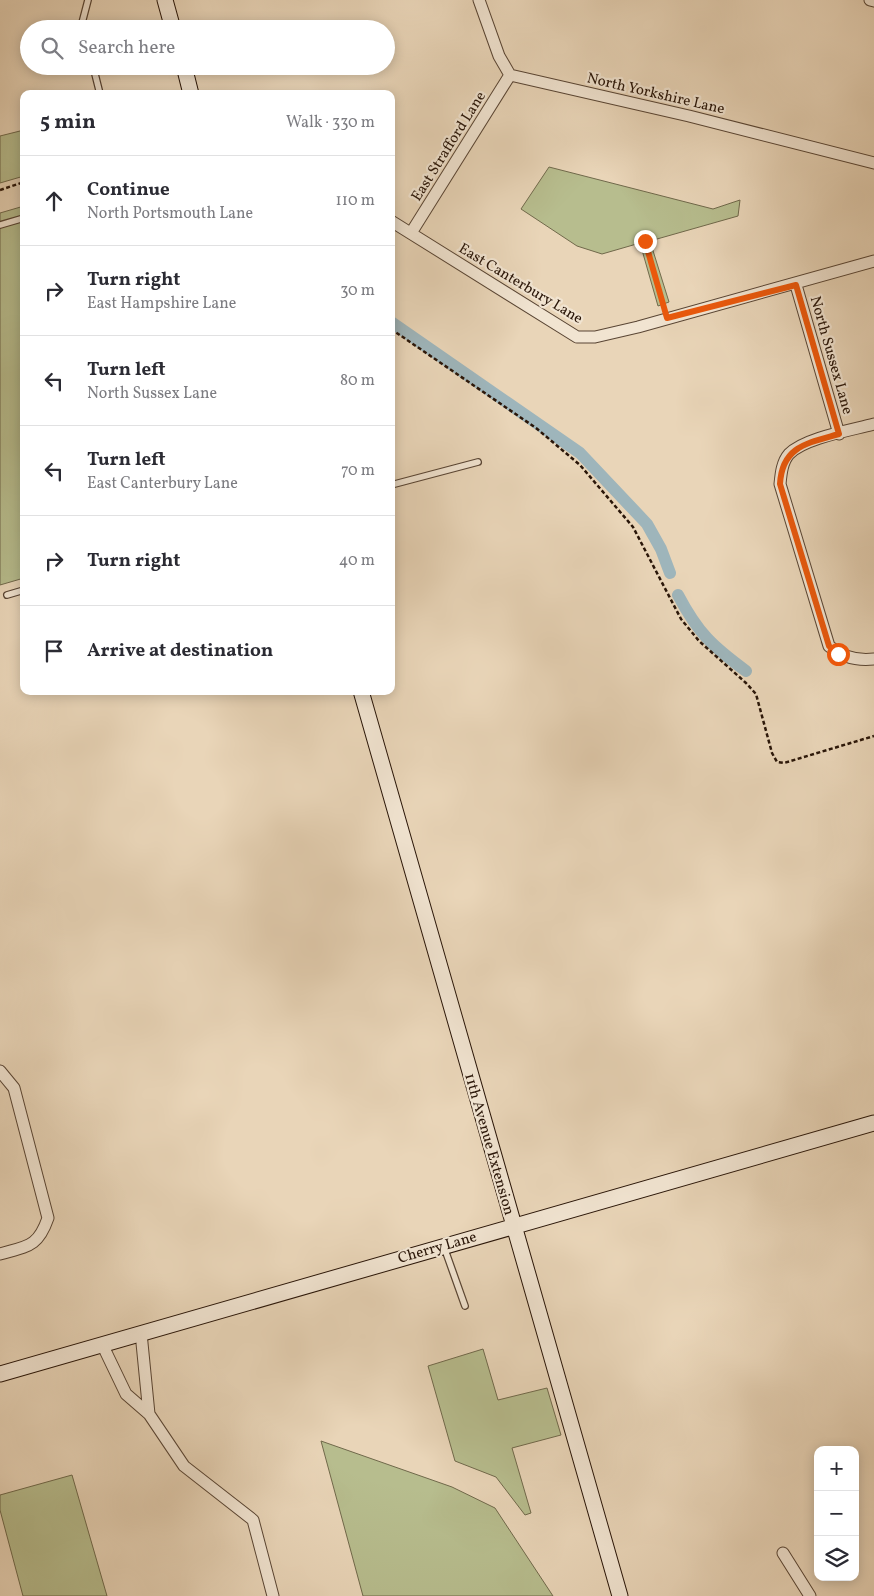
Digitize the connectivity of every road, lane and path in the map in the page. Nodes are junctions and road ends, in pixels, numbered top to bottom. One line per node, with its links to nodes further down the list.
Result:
1 (88, 0): 4 (lane)
2 (165, 0): 5 (street)
3 (479, 0): 8 (street)
4 (83, 20)
5 (171, 20)
6 (95, 75): 9 (lane)
7 (186, 75): 10 (street)
8 (510, 75): 11 (street, North Yorkshire Lane); 17 (street, East Strafford Lane)
9 (99, 90)
10 (190, 90)
11 (874, 163)
12 (20, 183): 13 (path)
13 (0, 190)
14 (20, 219): 16 (lane)
15 (395, 223): 17 (street, East Canterbury Lane)
16 (0, 225)
17 (411, 233): 21 (street, East Canterbury Lane)
18 (645, 241): 21 (path)
19 (874, 261): 20 (street, East Canterbury Lane)
20 (796, 285): 21 (street, East Canterbury Lane); 24 (street, North Sussex Lane)
21 (667, 318)
22 (395, 333): 31 (path)
23 (874, 424): 24 (street)
24 (839, 434): 29 (street)
25 (478, 462): 26 (lane)
26 (395, 484)
27 (20, 591): 28 (lane)
28 (6, 595)
29 (874, 659)
30 (362, 695): 34 (street, 11th Avenue Extension)
31 (874, 736)
32 (0, 1071): 36 (street)
33 (874, 1123): 34 (street, Cherry Lane)
34 (514, 1225): 35 (street, Cherry Lane); 44 (street, 11th Avenue Extension)
35 (444, 1245): 37 (lane); 38 (street, Cherry Lane)
36 (0, 1254)
37 (465, 1306)
38 (141, 1333): 39 (street, Cherry Lane); 41 (street)
39 (102, 1344): 40 (street, Cherry Lane); 41 (street)
40 (0, 1374)
41 (149, 1414): 43 (street)
42 (784, 1553): 45 (street)
43 (273, 1596)
44 (620, 1596)
45 (810, 1596)

